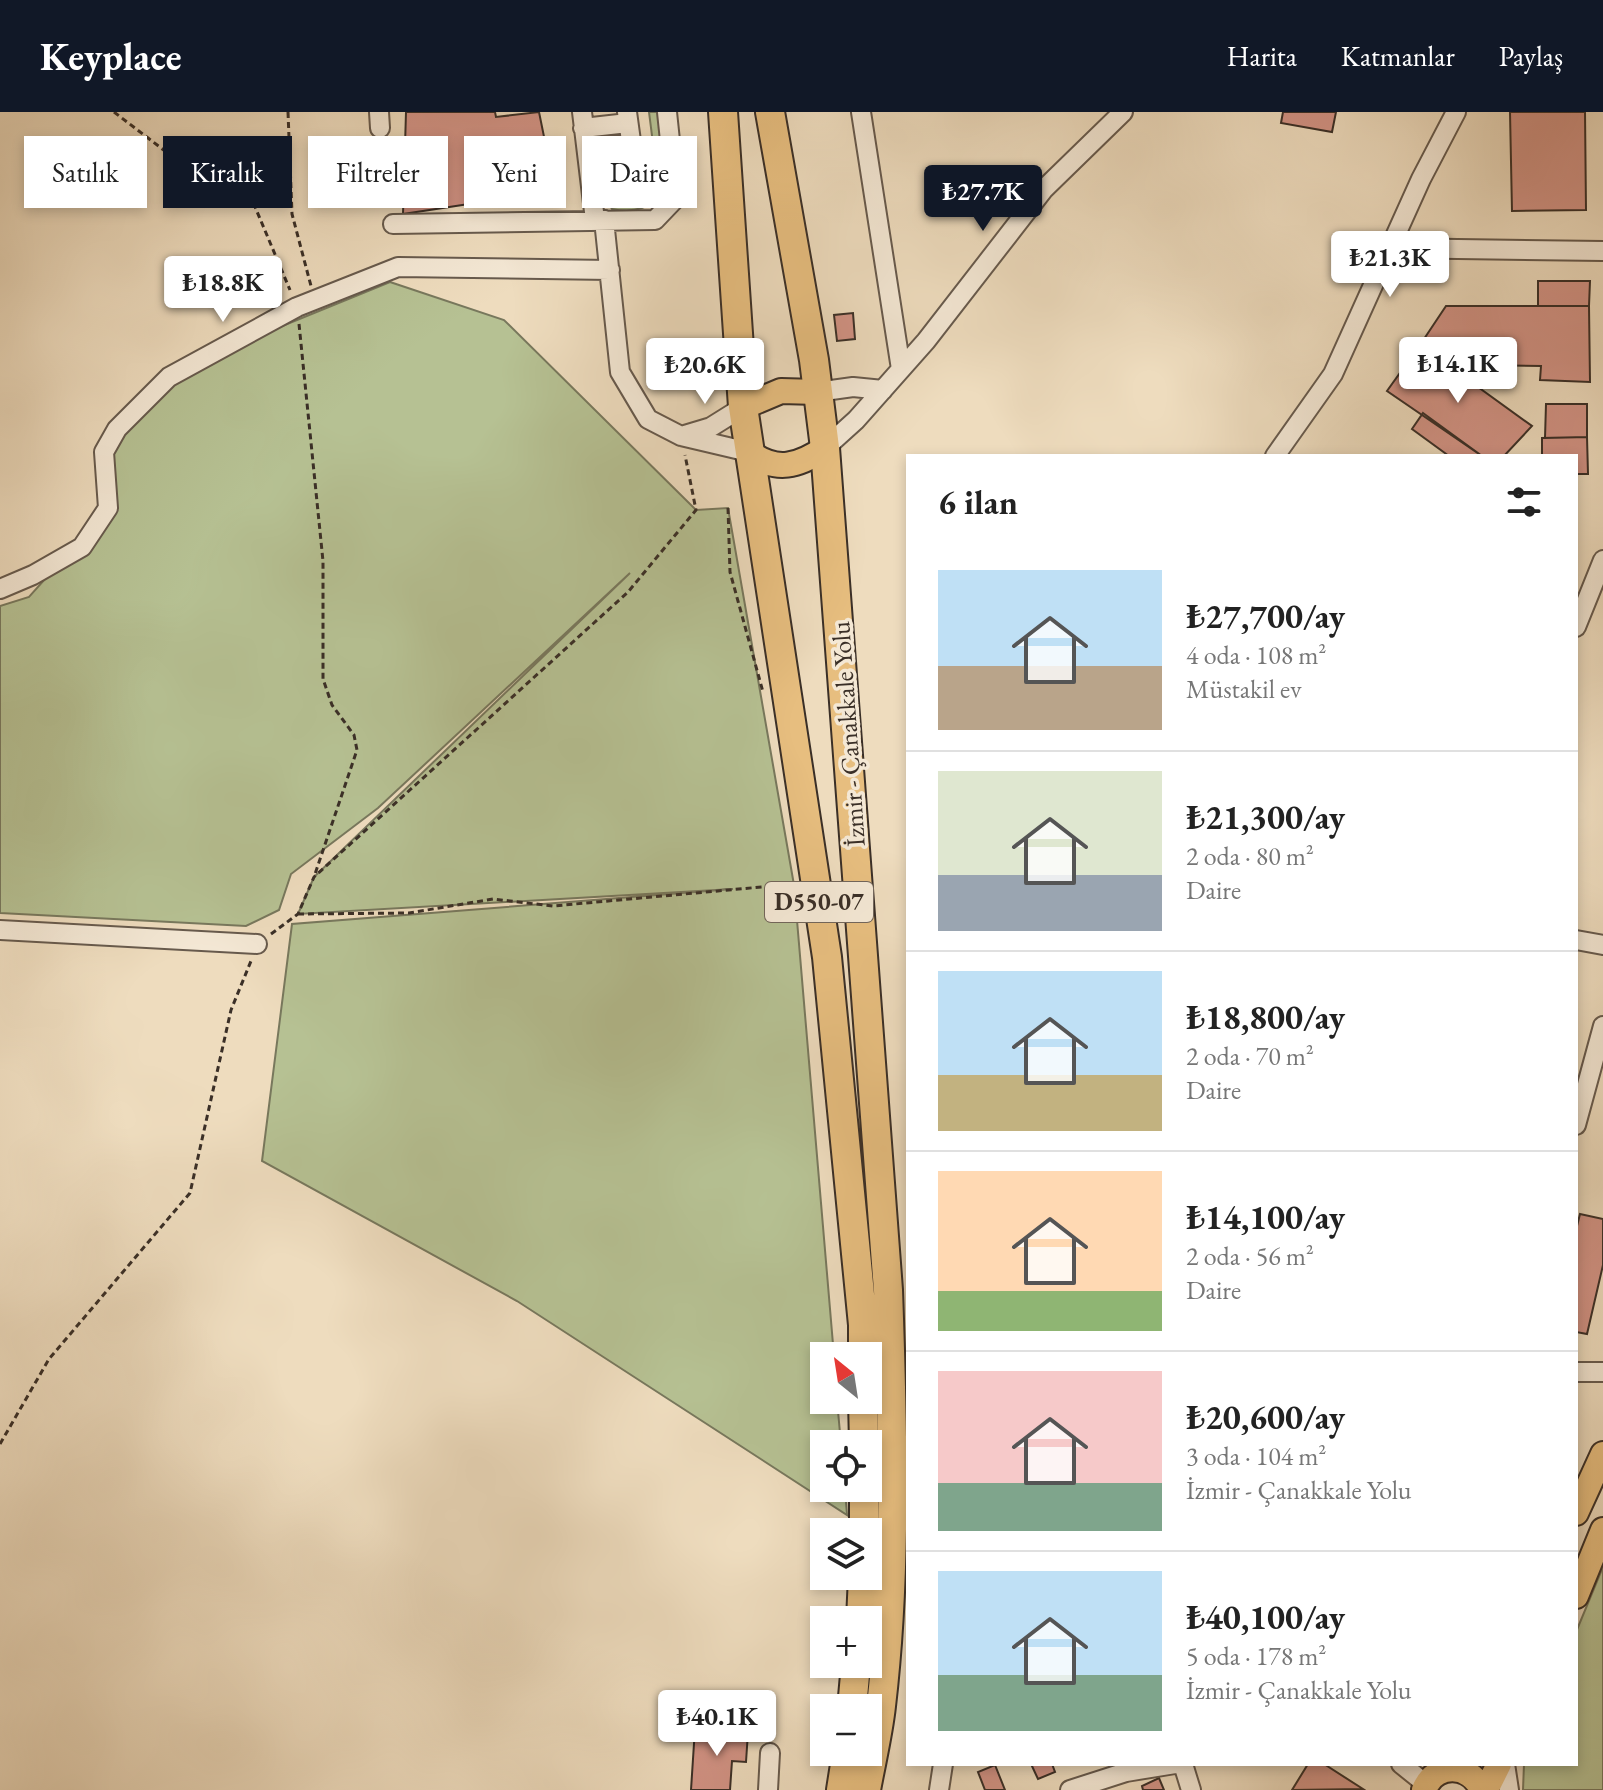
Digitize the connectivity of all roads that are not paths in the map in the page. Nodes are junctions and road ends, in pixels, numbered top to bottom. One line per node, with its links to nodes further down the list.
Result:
1 (667, 112): 9 (street)
2 (723, 112): 17 (highway, İzmir - Çanakkale Yolu / D550-07)
3 (770, 112): 16 (highway, İzmir - Çanakkale Yolu / D550-07)
4 (861, 112): 14 (street)
5 (1123, 112): 14 (street)
6 (1456, 112): 11 (street)
7 (627, 118): 8 (street)
8 (583, 120): 9 (street)
9 (600, 220): 10 (street); 13 (street)
10 (393, 224)
11 (1390, 248): 12 (street); 21 (street)
12 (1603, 251)
13 (610, 270): 18 (street); 23 (street)
14 (901, 369): 15 (street)
15 (883, 390): 16 (street); 19 (street)
16 (817, 392): 17 (main road); 19 (highway, İzmir - Çanakkale Yolu / D550-07)
17 (743, 407): 18 (street); 20 (highway, İzmir - Çanakkale Yolu / D550-07)
18 (681, 436): 20 (street)
19 (825, 448): 20 (main road); 50 (highway, İzmir - Çanakkale Yolu / D550-07)
20 (749, 452): 31 (highway, İzmir - Çanakkale Yolu / D550-07)
21 (1276, 454)
22 (1603, 560): 24 (street)
23 (0, 589)
24 (1578, 622)
25 (0, 930): 27 (street)
26 (1578, 940): 28 (street)
27 (257, 944)
28 (1603, 945)
29 (1603, 1026): 30 (street)
30 (1578, 1118)
31 (863, 1342)
32 (1578, 1372): 33 (street)
33 (1603, 1372)
34 (1603, 1454): 35 (main road)
35 (1578, 1509)
36 (1603, 1530): 37 (main road)
37 (1578, 1591)
38 (770, 1753): 48 (street)
39 (845, 1766): 49 (highway)
40 (943, 1766): 51 (street)
41 (1150, 1766): 46 (street)
42 (1184, 1766): 53 (street)
43 (1406, 1766): 47 (street)
44 (1498, 1766): 54 (main road)
45 (1505, 1766): 55 (street)
46 (1125, 1768): 52 (street)
47 (1435, 1777): 54 (main road)
48 (768, 1790)
49 (841, 1790)
50 (866, 1790)
51 (939, 1790)
52 (1070, 1790)
53 (1191, 1790)
54 (1484, 1790)
55 (1509, 1790)

